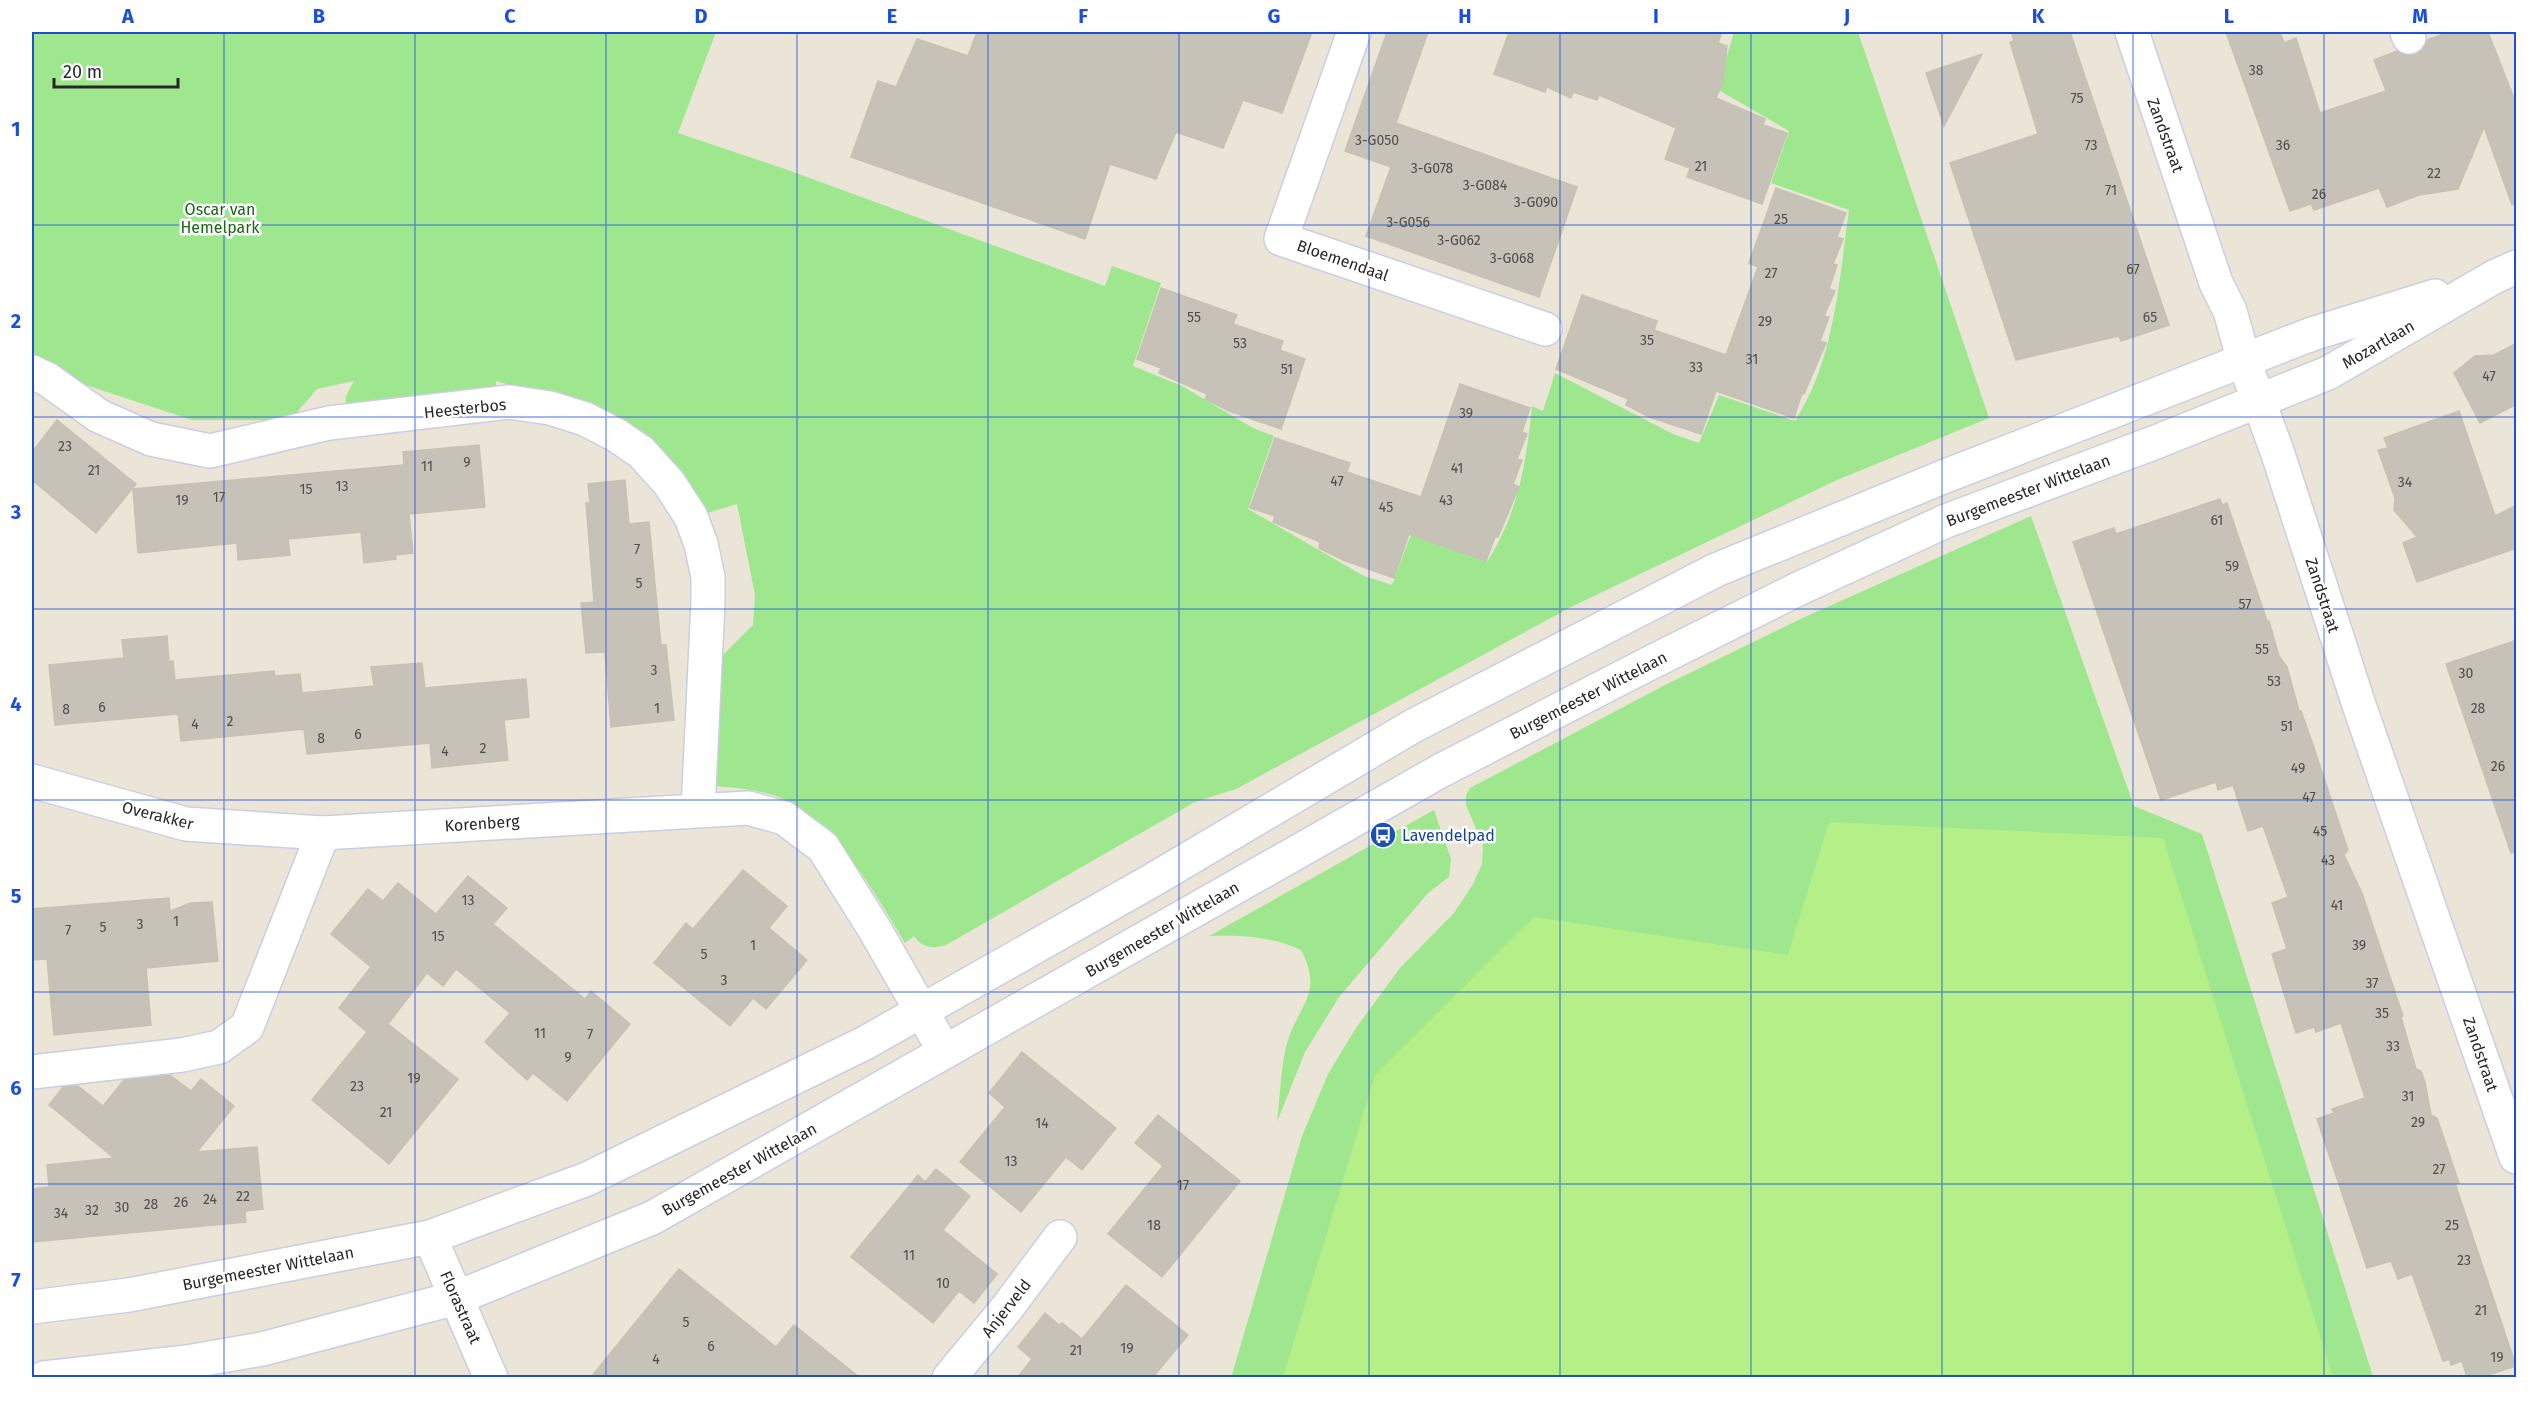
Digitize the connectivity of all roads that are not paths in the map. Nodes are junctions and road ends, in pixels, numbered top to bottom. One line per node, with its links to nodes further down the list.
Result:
1 (1354, 32): 4 (street, Bloemendaal)
2 (2132, 32): 5 (street, Zandstraat)
3 (2505, 272): 5 (street, Mozartlaan); 7 (street, Mozartlaan)
4 (1545, 329)
5 (2244, 361): 7 (street, Zandstraat); 11 (street, Burgemeester Wittelaan)
6 (32, 372): 9 (street, Heesterbos)
7 (2257, 400): 12 (street, Burgemeester Wittelaan); 14 (street, Zandstraat)
8 (32, 781): 10 (street, Overakker)
9 (698, 810): 10 (street, Korenberg); 11 (street, Korenberg)
10 (323, 833): 13 (street)
11 (921, 1011): 12 (street, Korenberg); 15 (street, Burgemeester Wittelaan)
12 (945, 1052): 17 (street, Burgemeester Wittelaan)
13 (32, 1072)
14 (2517, 1157)
15 (430, 1237): 17 (street, Florastraat); 18 (street, Burgemeester Wittelaan)
16 (1060, 1237): 21 (street, Anjerveld)
17 (456, 1298): 19 (street, Burgemeester Wittelaan); 20 (street, Florastraat)
18 (32, 1307)
19 (44, 1377)
20 (491, 1377)
21 (949, 1377)

